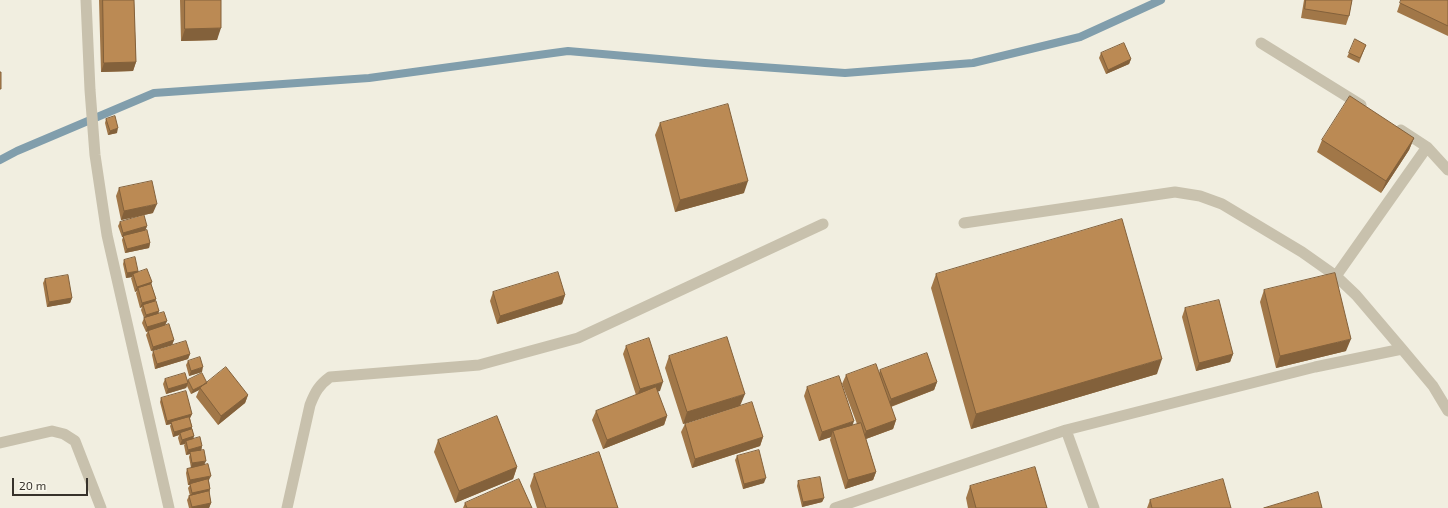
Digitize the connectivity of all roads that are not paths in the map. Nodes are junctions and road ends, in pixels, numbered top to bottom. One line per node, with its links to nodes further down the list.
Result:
1 (86, 0): 15 (street)
2 (1261, 43): 3 (street)
3 (1368, 109)
4 (1394, 126): 5 (street)
5 (1427, 147): 6 (street); 9 (street)
6 (1448, 170)
7 (964, 223): 9 (street)
8 (823, 224): 16 (street)
9 (1336, 276): 10 (street)
10 (1402, 349): 11 (street); 12 (street)
11 (1448, 411)
12 (1066, 430): 17 (street); 18 (street)
13 (0, 443): 14 (street)
14 (101, 508)
15 (169, 508)
16 (287, 508)
17 (835, 508)
18 (1094, 508)

